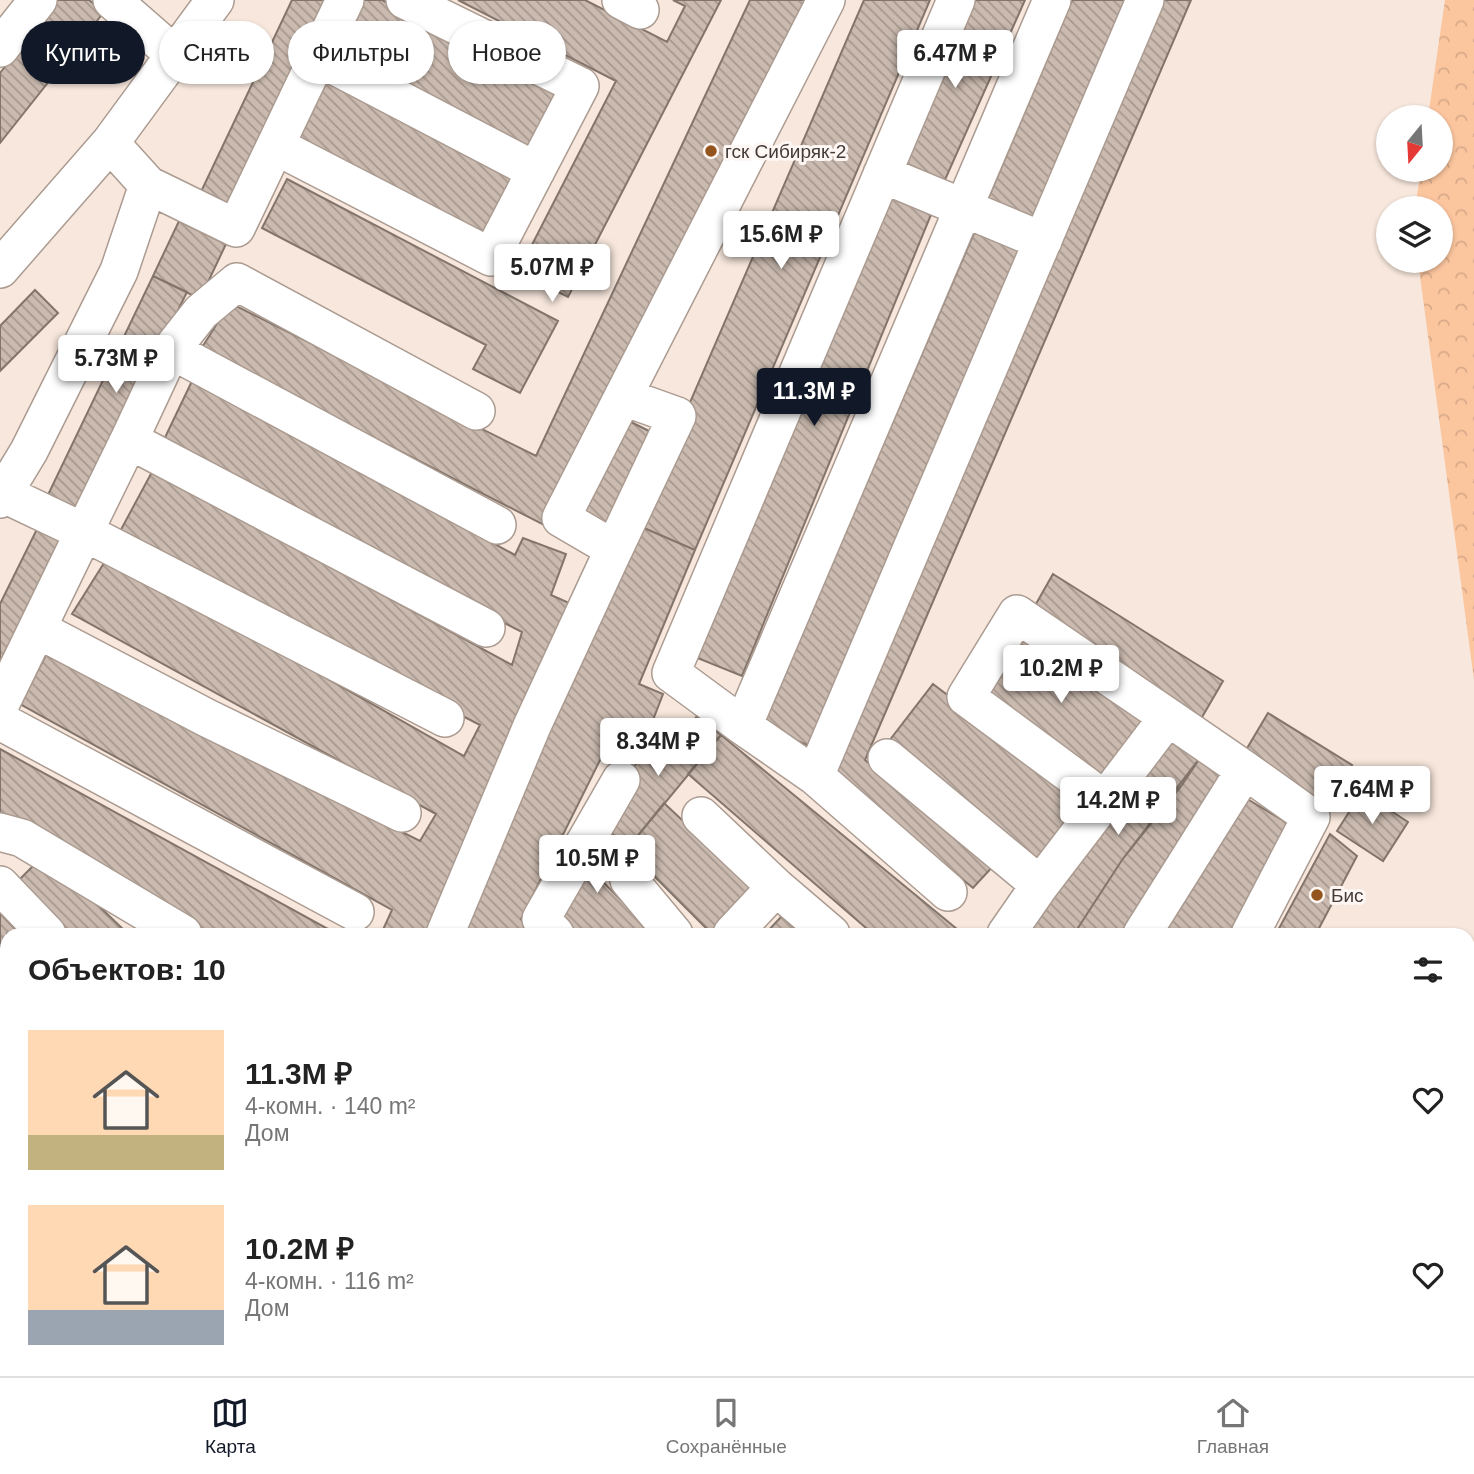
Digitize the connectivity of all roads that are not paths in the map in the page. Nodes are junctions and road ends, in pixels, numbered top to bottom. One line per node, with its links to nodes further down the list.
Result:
1 (37, 0): 13 (street)
2 (112, 0): 12 (street)
3 (215, 0): 10 (street)
4 (345, 0): 11 (street)
5 (405, 0): 19 (street)
6 (826, 0): 26 (street)
7 (956, 0): 20 (street)
8 (1052, 0): 22 (street)
9 (1145, 0): 23 (street)
10 (200, 21)
11 (335, 21)
12 (159, 41)
13 (0, 48)
14 (159, 77): 17 (street)
15 (305, 84): 18 (street)
16 (370, 84): 19 (street)
17 (110, 143): 21 (street); 24 (street)
18 (276, 146): 19 (street); 21 (street)
19 (536, 171)
20 (882, 174): 22 (street); 39 (street)
21 (148, 185): 29 (street)
22 (963, 208): 23 (street); 39 (street)
23 (1043, 241): 42 (street)
24 (0, 269)
25 (171, 350): 27 (street); 28 (street); 30 (street)
26 (624, 397): 32 (street); 32 (street)
27 (476, 411)
28 (129, 440): 31 (street); 33 (street)
29 (1, 495): 31 (street)
30 (497, 525)
31 (84, 532): 34 (street); 37 (street)
32 (614, 549): 56 (street)
33 (486, 628)
34 (39, 630): 35 (street); 45 (street)
35 (0, 705)
36 (1168, 717): 41 (street); 44 (street); 44 (street)
37 (445, 718)
38 (0, 721): 53 (street)
39 (743, 726): 42 (street)
40 (887, 758): 50 (street)
41 (1245, 770): 62 (street); 63 (street)
42 (815, 776): 52 (street)
43 (621, 780): 57 (street)
44 (1105, 800): 50 (street)
45 (402, 813)
46 (701, 816): 51 (street)
47 (0, 832): 55 (street)
48 (629, 880): 58 (street)
49 (0, 885): 54 (street)
50 (1040, 886): 61 (street)
51 (776, 887): 59 (street); 60 (street)
52 (948, 892)
53 (355, 912)
54 (41, 928)
55 (173, 928)
56 (448, 928)
57 (549, 928)
58 (669, 928)
59 (738, 928)
60 (824, 928)
61 (1010, 928)
62 (1146, 928)
63 (1253, 928)

